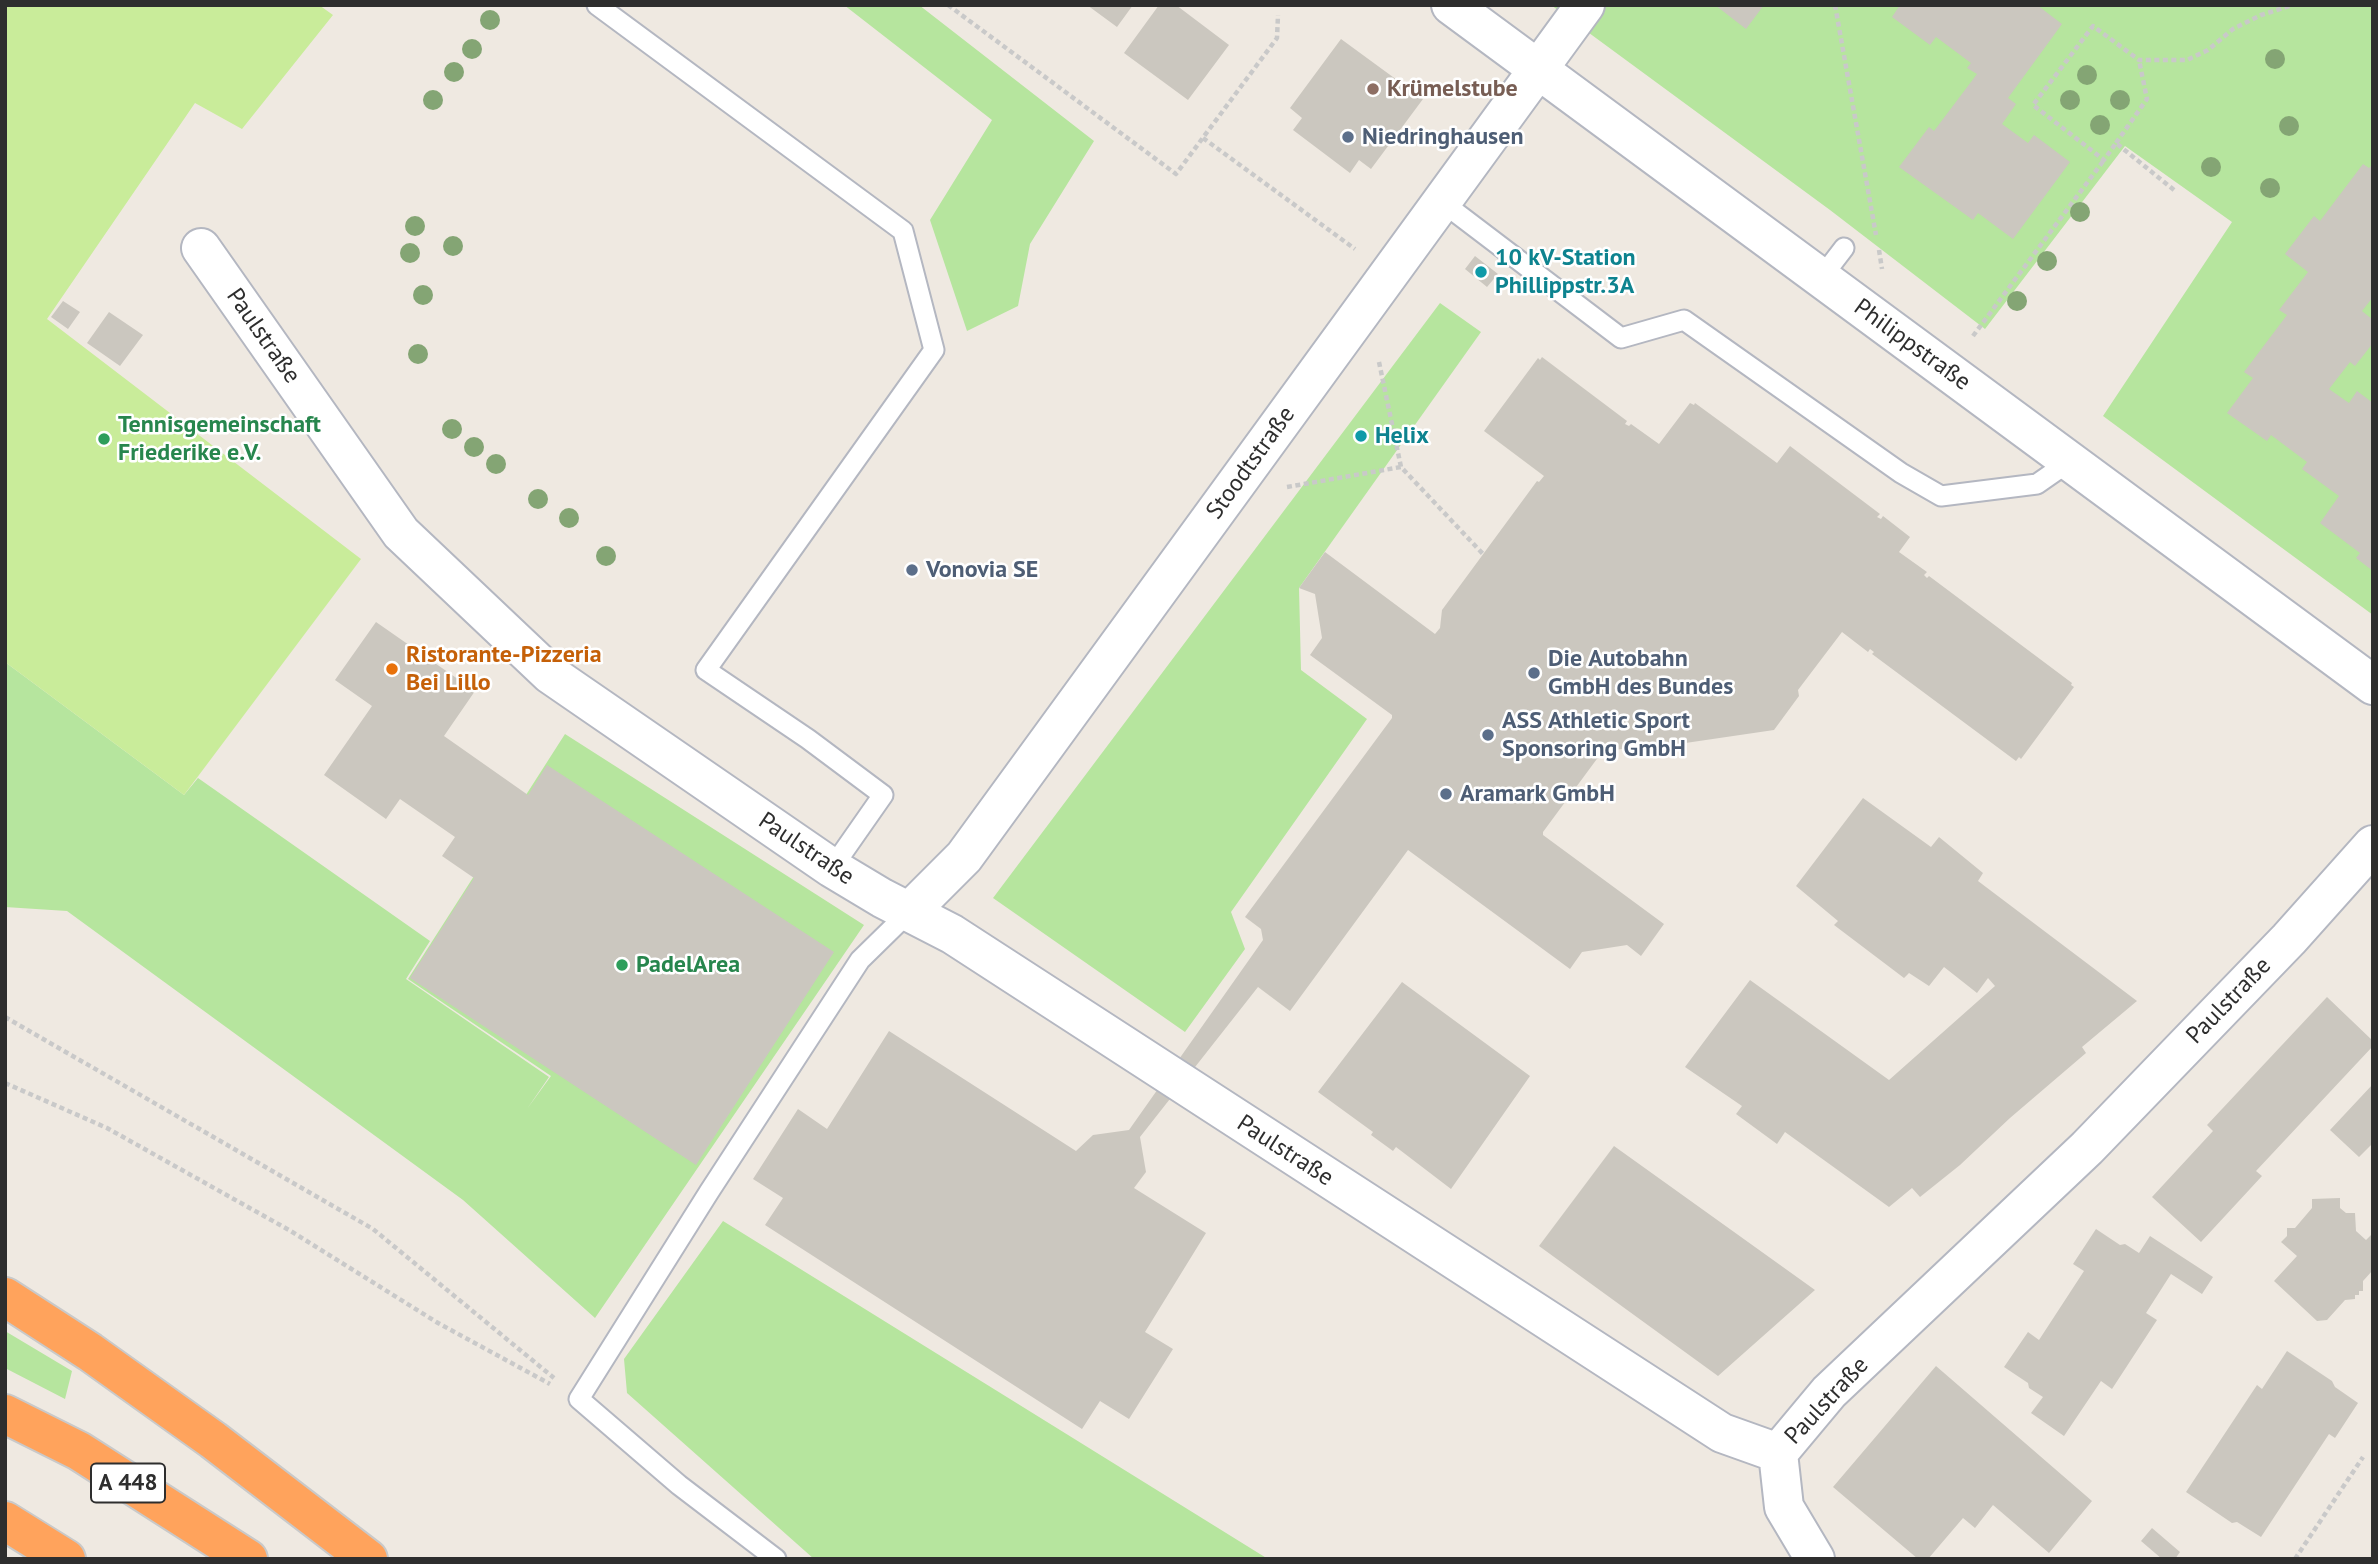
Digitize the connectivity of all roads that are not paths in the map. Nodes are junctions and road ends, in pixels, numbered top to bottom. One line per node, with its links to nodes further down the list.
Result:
1 (597, 5): 12 (lane)
2 (1451, 5): 4 (street, Philippstraße)
3 (1585, 5): 4 (street, Stoodtstraße)
4 (1538, 70): 5 (street, Stoodtstraße); 8 (street, Philippstraße)
5 (1441, 202): 9 (lane); 13 (street, Stoodtstraße)
6 (201, 248): 12 (street, Paulstraße)
7 (1844, 248): 8 (lane)
8 (1821, 278): 9 (street, Philippstraße)
9 (2070, 461): 10 (street, Philippstraße)
10 (2373, 685)
11 (2373, 845): 16 (street, Paulstraße)
12 (832, 868): 13 (street, Paulstraße)
13 (909, 912): 16 (street, Paulstraße); 21 (lane)
14 (5, 1297): 20 (highway)
15 (5, 1414): 19 (highway, A 448)
16 (1778, 1453): 22 (street)
17 (5, 1521): 18 (highway)
18 (66, 1559)
19 (248, 1559)
20 (368, 1559)
21 (776, 1559)
22 (1815, 1559)

